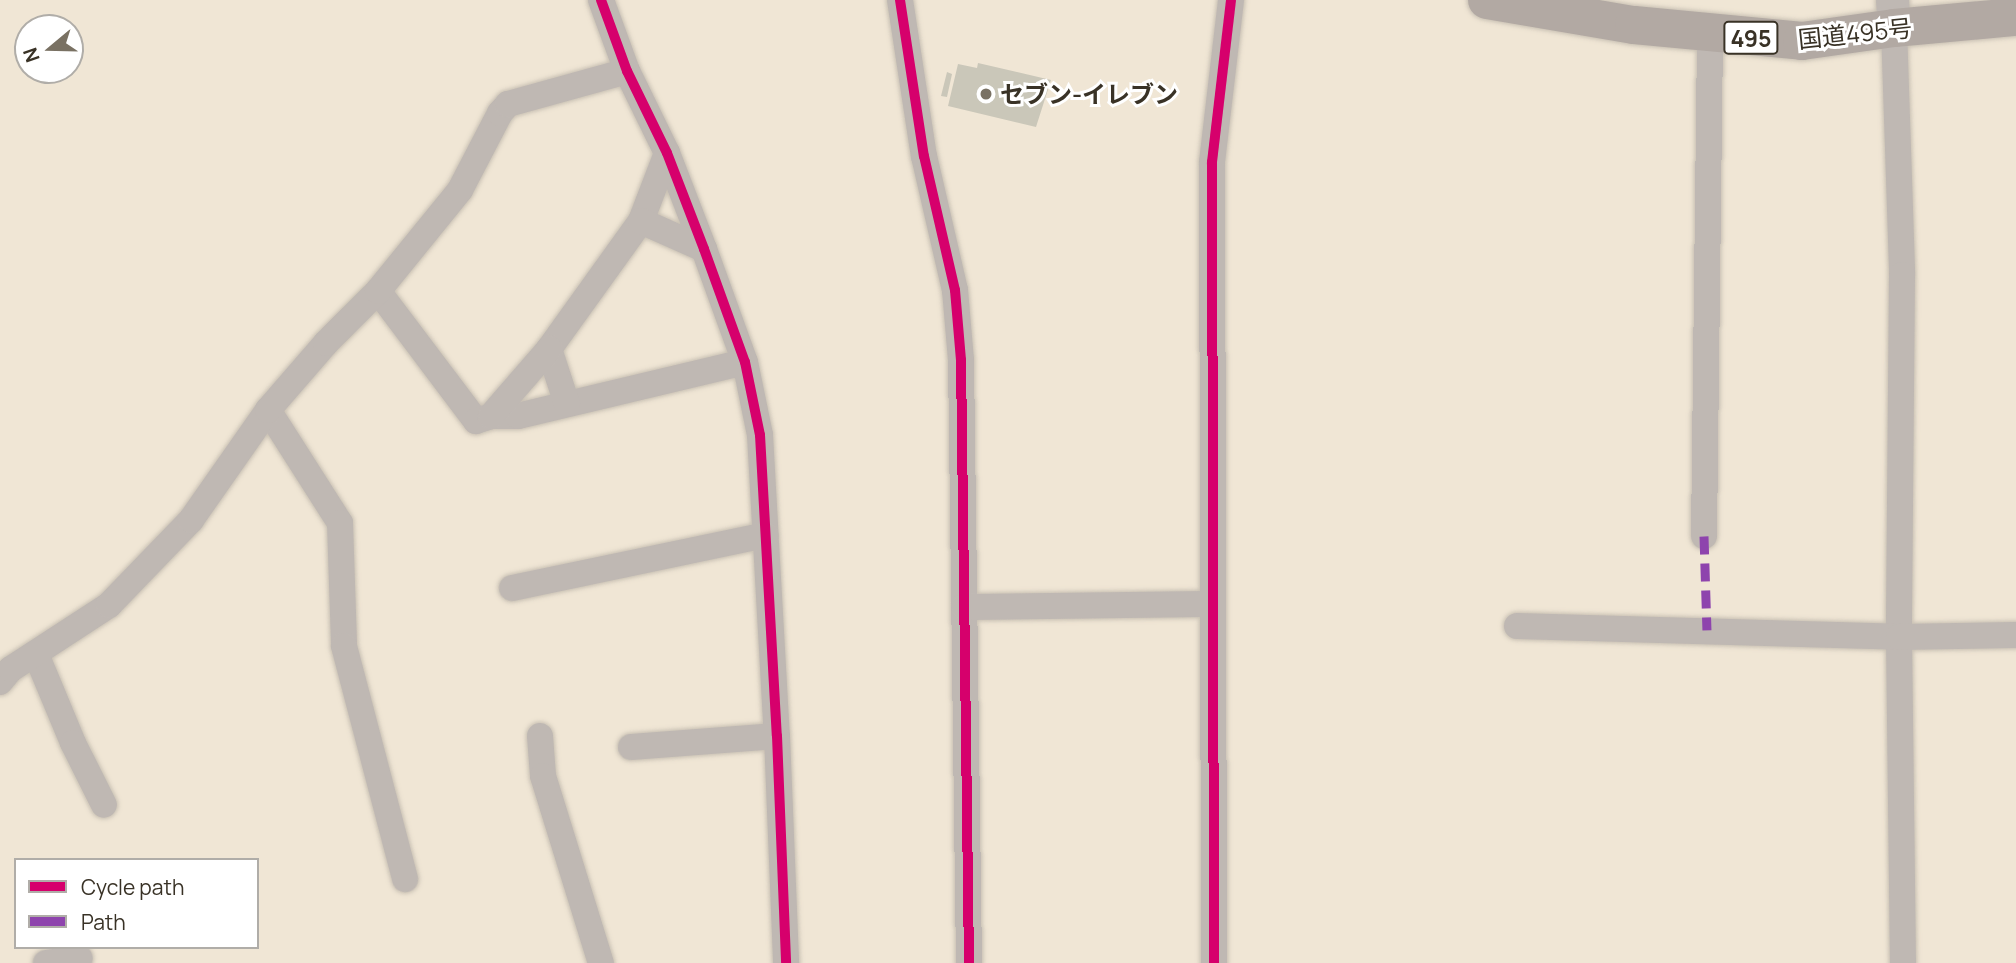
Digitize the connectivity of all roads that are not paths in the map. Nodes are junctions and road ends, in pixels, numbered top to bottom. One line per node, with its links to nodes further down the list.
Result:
1 (601, 0): 8 (street)
2 (900, 0): 22 (street)
3 (1231, 0): 21 (street)
4 (1487, 0): 7 (highway, 国道495号 / 495)
5 (1893, 14): 6 (highway, 国道495号 / 495); 7 (highway, 国道495号 / 495); 25 (street)
6 (2016, 18)
7 (1710, 35): 19 (street)
8 (627, 71): 9 (street); 12 (street)
9 (667, 153): 10 (street); 11 (street)
10 (641, 221): 11 (street); 13 (street)
11 (704, 249): 14 (street)
12 (378, 291): 16 (street); 17 (street)
13 (549, 349): 15 (street); 17 (street)
14 (745, 362): 15 (street); 18 (street)
15 (567, 404): 17 (street)
16 (268, 410): 26 (street); 32 (street)
17 (491, 416)
18 (766, 535): 20 (street); 29 (street)
19 (1704, 536)
20 (512, 588)
21 (1212, 604): 22 (street); 38 (street)
22 (964, 607): 37 (street)
23 (1517, 626): 25 (street)
24 (2016, 635): 25 (street)
25 (1899, 637): 39 (street)
26 (36, 654): 27 (street); 31 (street)
27 (0, 682)
28 (540, 736): 35 (street)
29 (777, 736): 30 (street); 36 (street)
30 (631, 747)
31 (104, 804)
32 (405, 879)
33 (80, 958): 34 (street)
34 (46, 963)
35 (601, 963)
36 (786, 963)
37 (969, 963)
38 (1214, 963)
39 (1903, 963)

